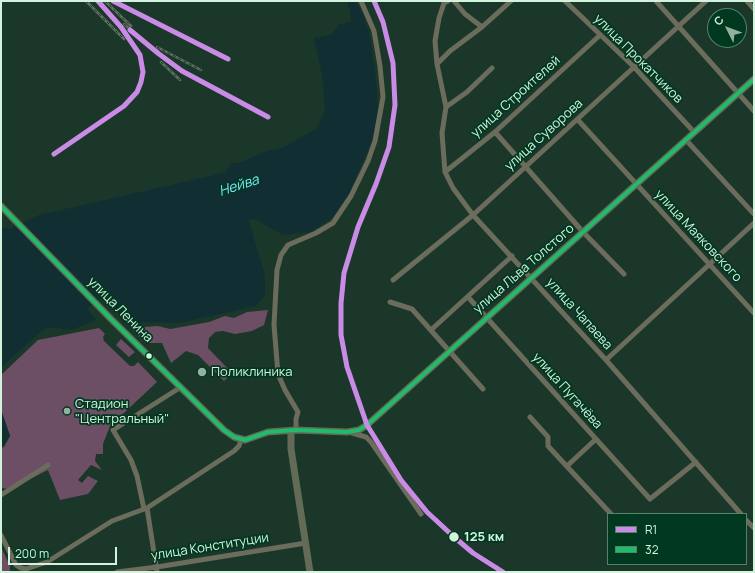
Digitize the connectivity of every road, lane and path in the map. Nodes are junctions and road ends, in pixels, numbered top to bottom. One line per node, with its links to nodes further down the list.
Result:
1 (361, 1): 47 (street)
2 (448, 1): 13 (street, улица Чапаева)
3 (454, 1): 11 (street)
4 (510, 1): 11 (street)
5 (565, 1): 12 (street, улица Прокатчиков)
6 (656, 1): 10 (street)
7 (706, 1): 10 (street, улица Суворова)
8 (747, 1): 9 (street)
9 (754, 9)
10 (678, 25): 14 (street, улица Суворова); 17 (street)
11 (482, 27): 13 (street)
12 (599, 36): 14 (street, улица Прокатчиков); 21 (street, улица Строителей)
13 (437, 64): 18 (street, улица Чапаева)
14 (634, 67): 20 (street, улица Суворова); 22 (street, улица Прокатчиков)
15 (492, 68): 18 (street)
16 (754, 79): 17 (main road, улица Льва Толстого)
17 (737, 94): 19 (street); 22 (main road, улица Льва Толстого)
18 (446, 108): 25 (street, улица Чапаева)
19 (754, 111)
20 (578, 120): 24 (street, улица Суворова); 26 (street, улица Маяковского)
21 (495, 132): 24 (street); 25 (street, улица Строителей)
22 (694, 132): 23 (main road, улица Льва Толстого)
23 (686, 140): 26 (main road, улица Льва Толстого); 28 (street)
24 (526, 167): 29 (street, улица Суворова); 31 (street)
25 (445, 172): 29 (street, улица Чапаева)
26 (636, 184): 31 (main road, улица Льва Толстого); 33 (street, улица Маяковского)
27 (1, 206): 44 (main road, улица Ленина)
28 (754, 214)
29 (473, 215): 32 (street, улица Чапаева); 36 (street, улица Суворова)
30 (754, 223): 33 (street)
31 (583, 232): 34 (street); 35 (main road, улица Льва Толстого)
32 (512, 256): 35 (street, улица Чапаева); 37 (street)
33 (710, 264): 39 (street, улица Маяковского); 43 (street)
34 (624, 274)
35 (532, 278): 40 (main road, улица Льва Толстого); 43 (street, улица Чапаева)
36 (393, 280)
37 (468, 297): 40 (street, улица Пугачёва); 41 (street)
38 (390, 302): 41 (street)
39 (754, 313)
40 (487, 318): 42 (main road, улица Льва Толстого); 49 (street, улица Пугачёва)
41 (431, 330): 42 (street)
42 (449, 351): 45 (street); 48 (main road, улица Льва Толстого)
43 (606, 360): 51 (street, улица Чапаева)
44 (181, 387): 50 (main road, улица Ленина); 55 (street)
45 (482, 389)
46 (530, 417): 53 (street)
47 (294, 430): 48 (main road, улица Льва Толстого); 50 (main road); 60 (main road)
48 (347, 432): 58 (street)
49 (596, 439): 51 (street, улица Пугачёва); 53 (street)
50 (241, 440): 55 (street)
51 (696, 462): 57 (street, улица Чапаева)
52 (48, 465): 54 (street)
53 (567, 466): 56 (street)
54 (1, 495)
55 (146, 509): 59 (street); 61 (street)
56 (610, 513)
57 (740, 513)
58 (421, 514)
59 (1, 535)
60 (306, 543): 61 (street, улица Конституции); 63 (main road)
61 (157, 570): 62 (street, улица Конституции)
62 (117, 572)
63 (310, 572)

